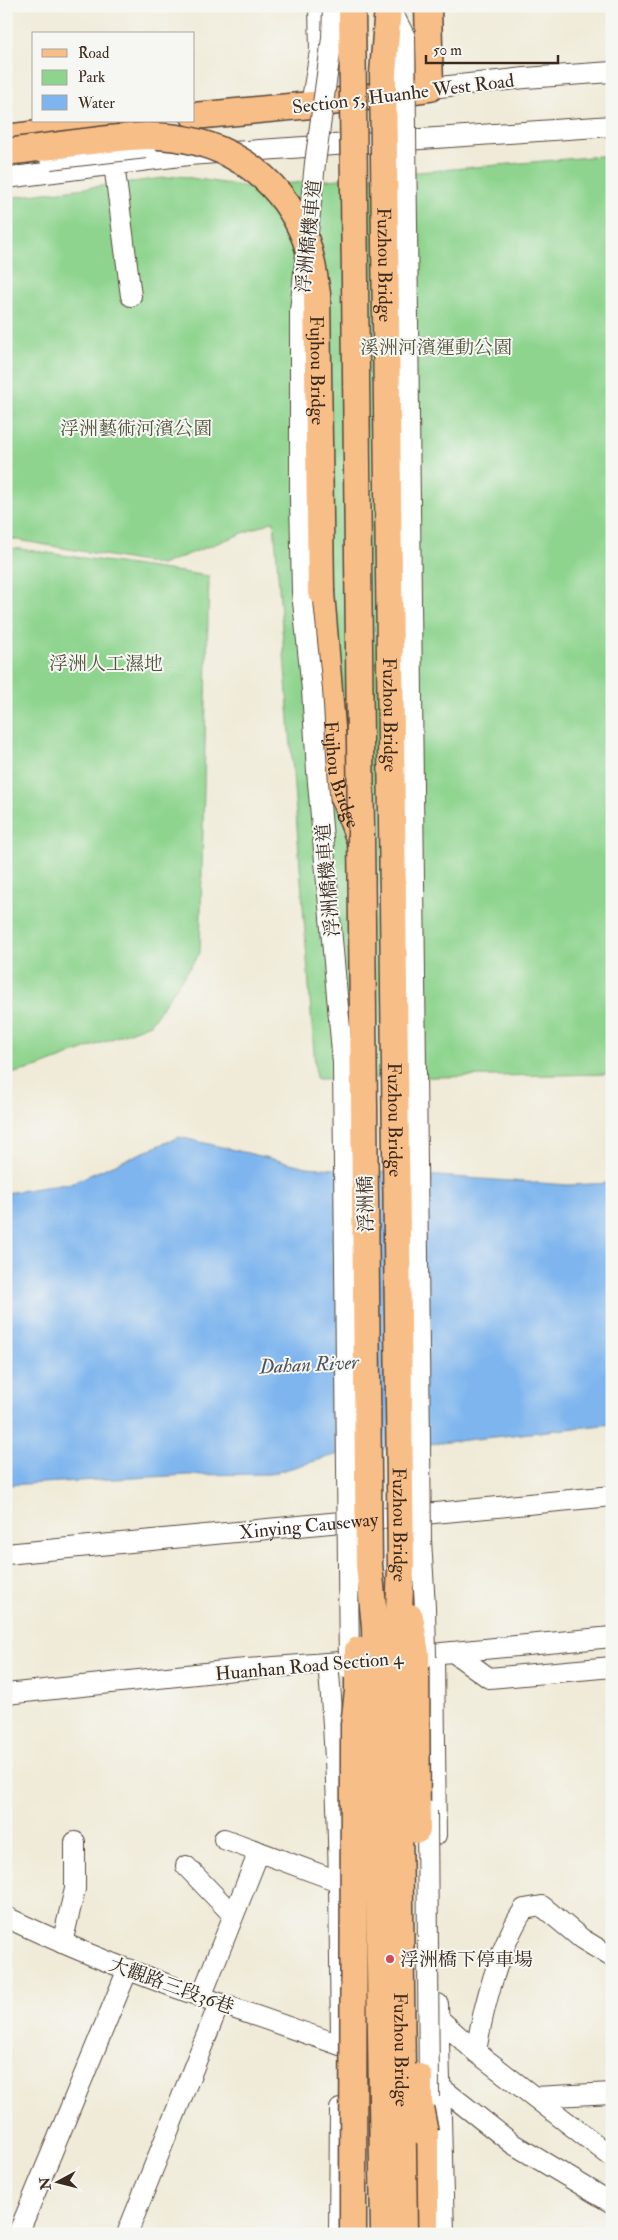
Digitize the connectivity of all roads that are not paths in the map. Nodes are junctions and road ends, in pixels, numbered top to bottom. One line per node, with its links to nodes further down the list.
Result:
1 (319, 6): 8 (street)
2 (333, 6): 18 (street, 浮洲橋機車道, bridge)
3 (352, 6): 19 (main road, Fuzhou Bridge, bridge)
4 (389, 6): 23 (main road, Fuzhou Bridge, bridge); 50 (street, bridge)
5 (428, 6): 7 (main road)
6 (612, 72): 7 (street, Section 5, Huanhe West Road)
7 (430, 88): 8 (main road, Section 5, Huanhe West Road)
8 (311, 105): 9 (main road, Section 5, Huanhe West Road)
9 (195, 116)
10 (137, 122): 12 (main road)
11 (612, 126): 15 (street)
12 (6, 138)
13 (6, 152): 19 (main road, Fujhou Bridge, bridge)
14 (6, 164): 18 (street, bridge)
15 (114, 164): 16 (street); 17 (street)
16 (6, 178)
17 (132, 296)
18 (312, 690): 29 (street, 浮洲橋機車道, bridge)
19 (361, 842): 22 (main road, 浮洲橋, bridge)
20 (612, 1496): 21 (street, Xinying Causeway)
21 (6, 1554)
22 (369, 1566): 29 (main road, bridge); 57 (main road, Fuzhou Bridge, bridge)
23 (401, 1566): 50 (main road, bridge); 58 (main road, Fuzhou Bridge, bridge)
24 (612, 1637): 25 (street, Huanhan Road Section 4)
25 (443, 1653): 26 (street, Huanhan Road Section 4); 27 (street); 30 (street)
26 (328, 1663): 28 (street, Huanhan Road Section 4); 31 (street)
27 (612, 1667)
28 (6, 1694)
29 (354, 1725): 56 (main road, bridge)
30 (436, 1805): 31 (street); 44 (street)
31 (336, 1814): 36 (street)
32 (224, 1839): 34 (street)
33 (75, 1842): 39 (street)
34 (259, 1852): 36 (street); 37 (street)
35 (186, 1866): 37 (street)
36 (338, 1881): 45 (street)
37 (233, 1915): 42 (street)
38 (8, 1925): 39 (street, 大觀路三段36巷)
39 (62, 1943): 41 (street, 大觀路三段36巷)
40 (612, 1957): 46 (street)
41 (128, 1969): 42 (street, 大觀路三段36巷); 53 (street)
42 (201, 1997): 43 (street, 大觀路三段36巷)
43 (220, 2004): 45 (street, 大觀路三段36巷); 54 (street)
44 (438, 2018): 46 (street); 47 (street)
45 (341, 2044): 47 (street, 大觀路三段36巷); 55 (street)
46 (476, 2052): 49 (street)
47 (439, 2086): 52 (street, 大觀路三段36巷); 60 (street)
48 (612, 2093): 49 (street)
49 (535, 2098): 51 (street)
50 (424, 2133): 59 (main road)
51 (612, 2157)
52 (612, 2203)
53 (18, 2234)
54 (127, 2234)
55 (339, 2234)
56 (353, 2234)
57 (384, 2234)
58 (404, 2234)
59 (425, 2234)
60 (444, 2234)

